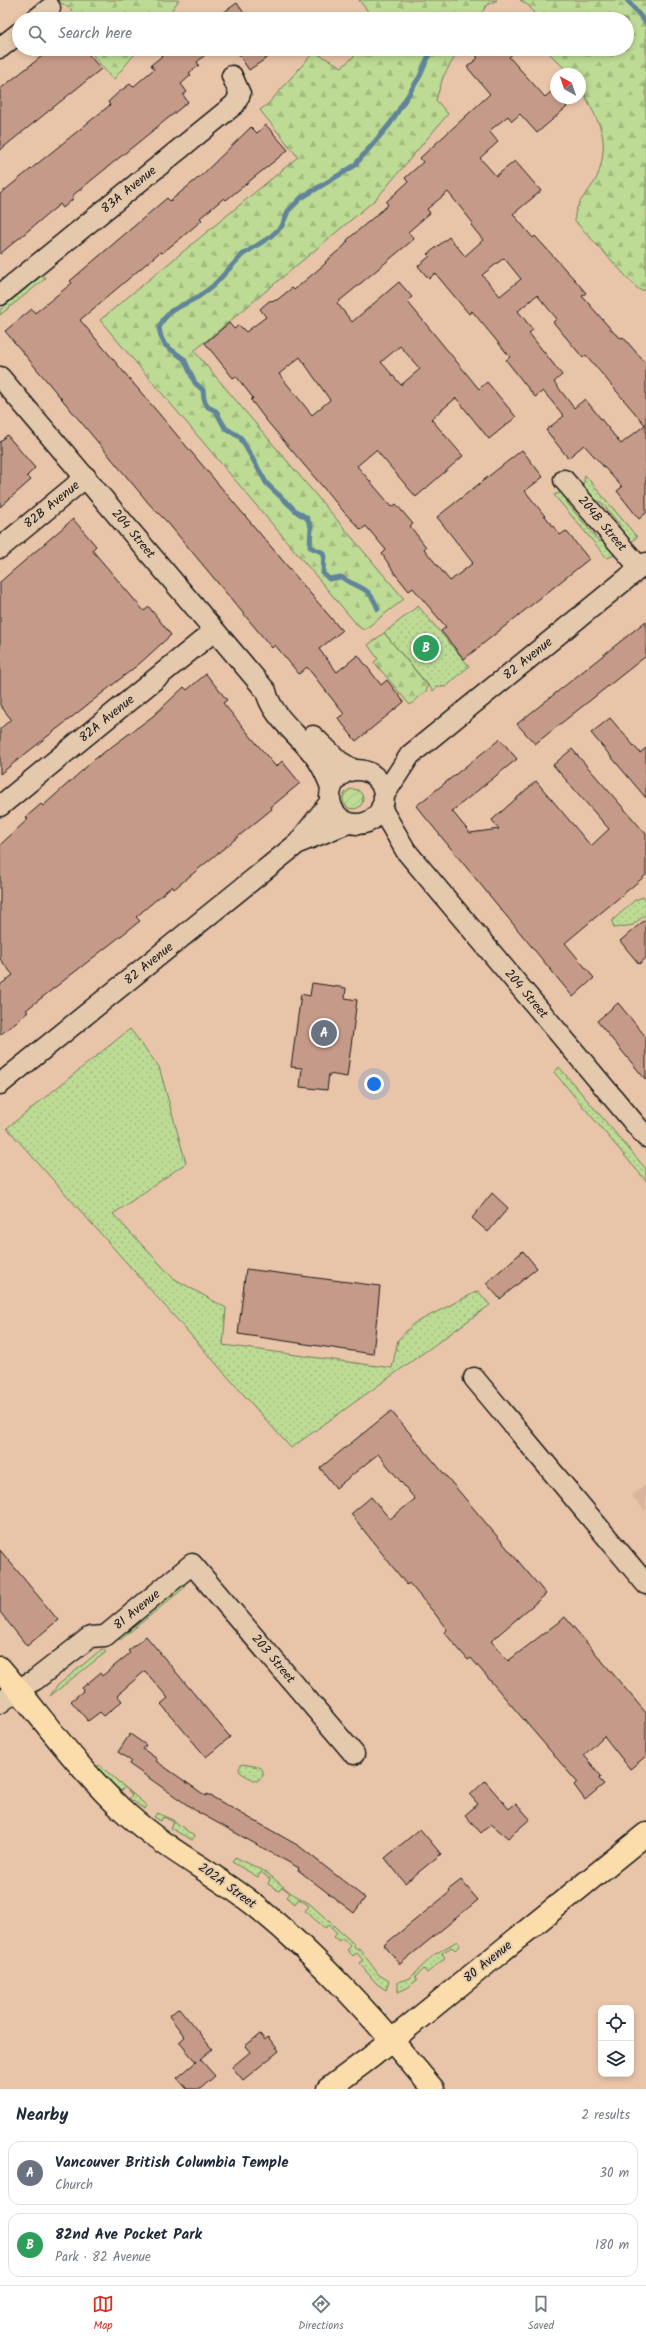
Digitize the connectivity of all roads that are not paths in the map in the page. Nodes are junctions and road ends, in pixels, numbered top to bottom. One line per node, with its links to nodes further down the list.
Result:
1 (12, 39): 2 (street)
2 (0, 48)
3 (232, 76): 4 (street, 83A Avenue)
4 (0, 296)
5 (0, 377): 6 (street, 204 Street)
6 (86, 477): 8 (street, 82B Avenue); 10 (street, 204 Street)
7 (564, 480): 9 (street, 204B Street)
8 (0, 548)
9 (643, 566): 12 (street, 82 Avenue)
10 (214, 631): 11 (street, 204 Street); 16 (street, 82A Avenue)
11 (266, 691): 13 (street, 204 Street); 14 (street, 204 Street)
12 (410, 755): 13 (street, 82 Avenue); 15 (street, 82 Avenue)
13 (361, 771): 14 (street); 15 (street)
14 (331, 794): 17 (street); 18 (street, 82 Avenue)
15 (383, 801): 17 (street); 19 (street, 204 Street)
16 (0, 806)
17 (357, 823): 18 (street, 82 Avenue); 19 (street, 204 Street)
18 (298, 843): 20 (street, 82 Avenue)
19 (406, 851): 21 (street, 204 Street)
20 (0, 1084)
21 (646, 1137)
22 (474, 1378): 24 (street)
23 (192, 1564): 26 (street, 81 Avenue); 28 (street, 203 Street)
24 (646, 1584)
25 (0, 1668): 26 (main road, 202A Street)
26 (18, 1689): 27 (street, 81 Avenue); 30 (main road, 202A Street)
27 (0, 1704)
28 (354, 1754)
29 (646, 1834): 30 (main road, 80 Avenue)
30 (392, 2040): 31 (main road, 80 Avenue); 32 (main road, 202A Street)
31 (328, 2089)
32 (432, 2089)

